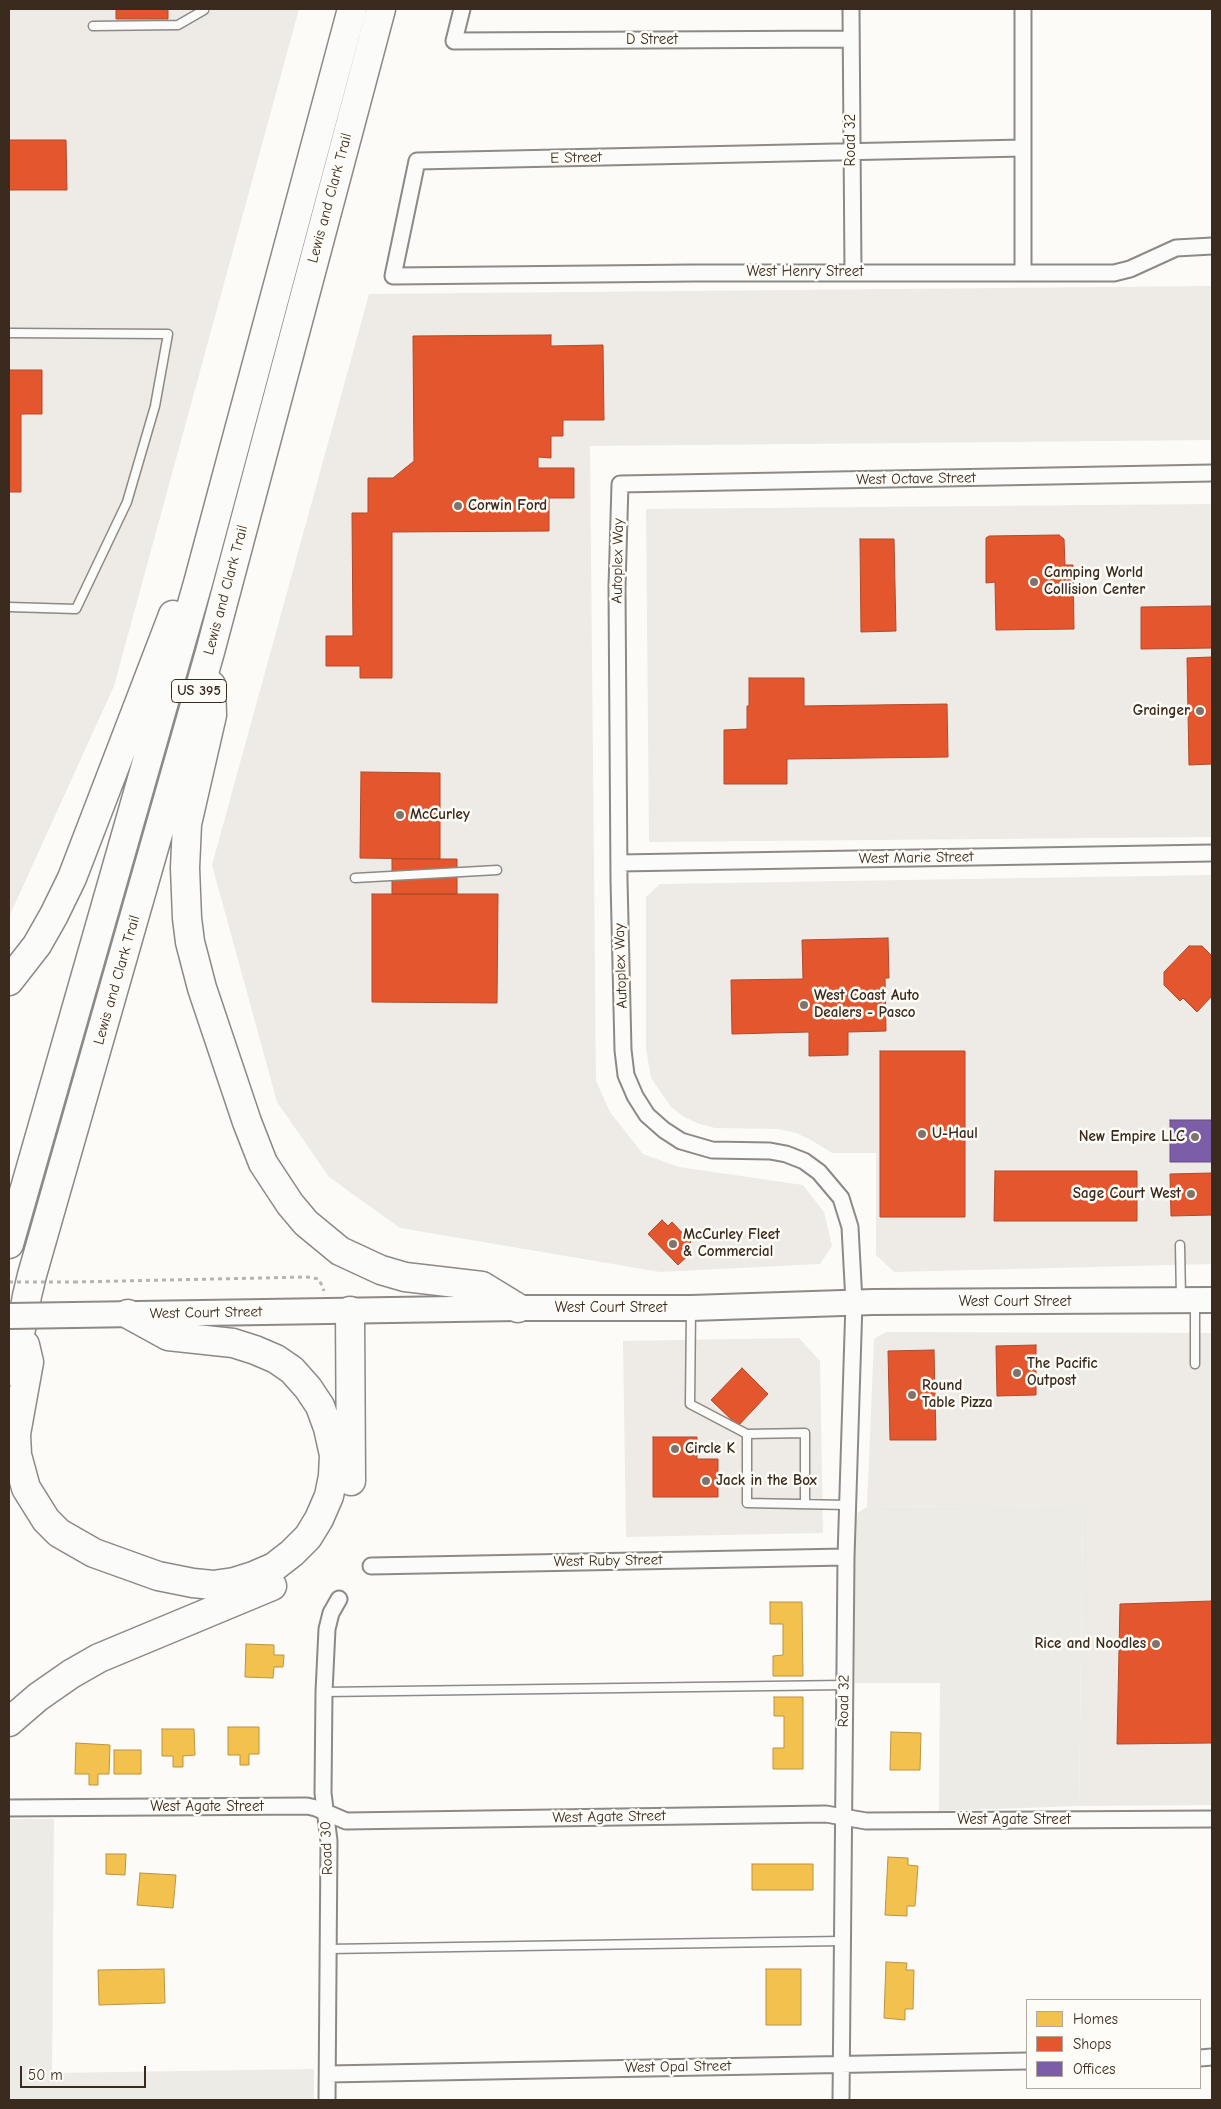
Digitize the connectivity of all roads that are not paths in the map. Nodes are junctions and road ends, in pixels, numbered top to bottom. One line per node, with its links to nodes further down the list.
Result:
1 (352, 9): 18 (highway, Lewis and Clark Trail / US 395)
2 (381, 9): 20 (highway, Lewis and Clark Trail / US 395)
3 (462, 9): 8 (street, D Street)
4 (851, 9): 8 (street, Road 32)
5 (1023, 9): 9 (street)
6 (204, 10): 7 (lane)
7 (93, 26)
8 (851, 39): 10 (street, Road 32)
9 (1023, 148): 10 (street); 13 (street)
10 (851, 152): 12 (street, Road 32); 14 (street, E Street)
11 (1212, 246): 13 (street, West Henry Street)
12 (853, 272): 13 (street, West Henry Street); 14 (street, West Henry Street)
13 (1023, 273)
14 (393, 276)
15 (9, 333): 19 (lane)
16 (1212, 473): 17 (street, West Octave Street)
17 (620, 484): 22 (street, Autoplex Way)
18 (198, 582): 25 (highway); 26 (highway, Lewis and Clark Trail / US 395)
19 (9, 607)
20 (210, 652): 30 (highway); 34 (highway, Lewis and Clark Trail / US 395)
21 (1212, 853): 22 (street, West Marie Street)
22 (619, 863): 29 (street, Autoplex Way)
23 (497, 870): 24 (lane)
24 (355, 878)
25 (9, 981)
26 (9, 1244)
27 (1180, 1245): 28 (lane)
28 (1196, 1300): 29 (main road, West Court Street); 35 (lane)
29 (854, 1302): 31 (main road, West Court Street); 39 (street, Road 32)
30 (518, 1308): 31 (main road, West Court Street); 32 (main road, West Court Street)
31 (691, 1308): 37 (lane)
32 (350, 1311): 33 (main road, West Court Street); 45 (highway)
33 (128, 1314): 34 (main road, West Court Street, bridge); 34 (highway)
34 (15, 1322): 36 (highway, Lewis and Clark Trail / US 395)
35 (1195, 1364)
36 (9, 1371)
37 (747, 1434): 38 (lane); 38 (lane)
38 (806, 1503): 39 (lane)
39 (848, 1505): 40 (street, Road 32)
40 (846, 1557): 41 (street, West Ruby Street); 43 (street, Road 32)
41 (371, 1566)
42 (339, 1599): 44 (street, Road 30)
43 (844, 1685): 44 (lane); 48 (street, Road 32)
44 (324, 1692): 47 (street, Road 30)
45 (9, 1722)
46 (9, 1808): 47 (street, West Agate Street)
47 (326, 1812): 48 (street, West Agate Street); 51 (street, Road 30)
48 (843, 1817): 49 (street, West Agate Street); 50 (street, Road 32)
49 (1212, 1818)
50 (841, 1941): 51 (lane); 53 (street, Road 32)
51 (328, 1949): 54 (street, Road 30)
52 (1026, 2061): 53 (street, West Opal Street)
53 (842, 2064): 54 (street, West Opal Street); 56 (street, Road 32)
54 (328, 2074): 55 (street, Road 30)
55 (327, 2100)
56 (841, 2100)

